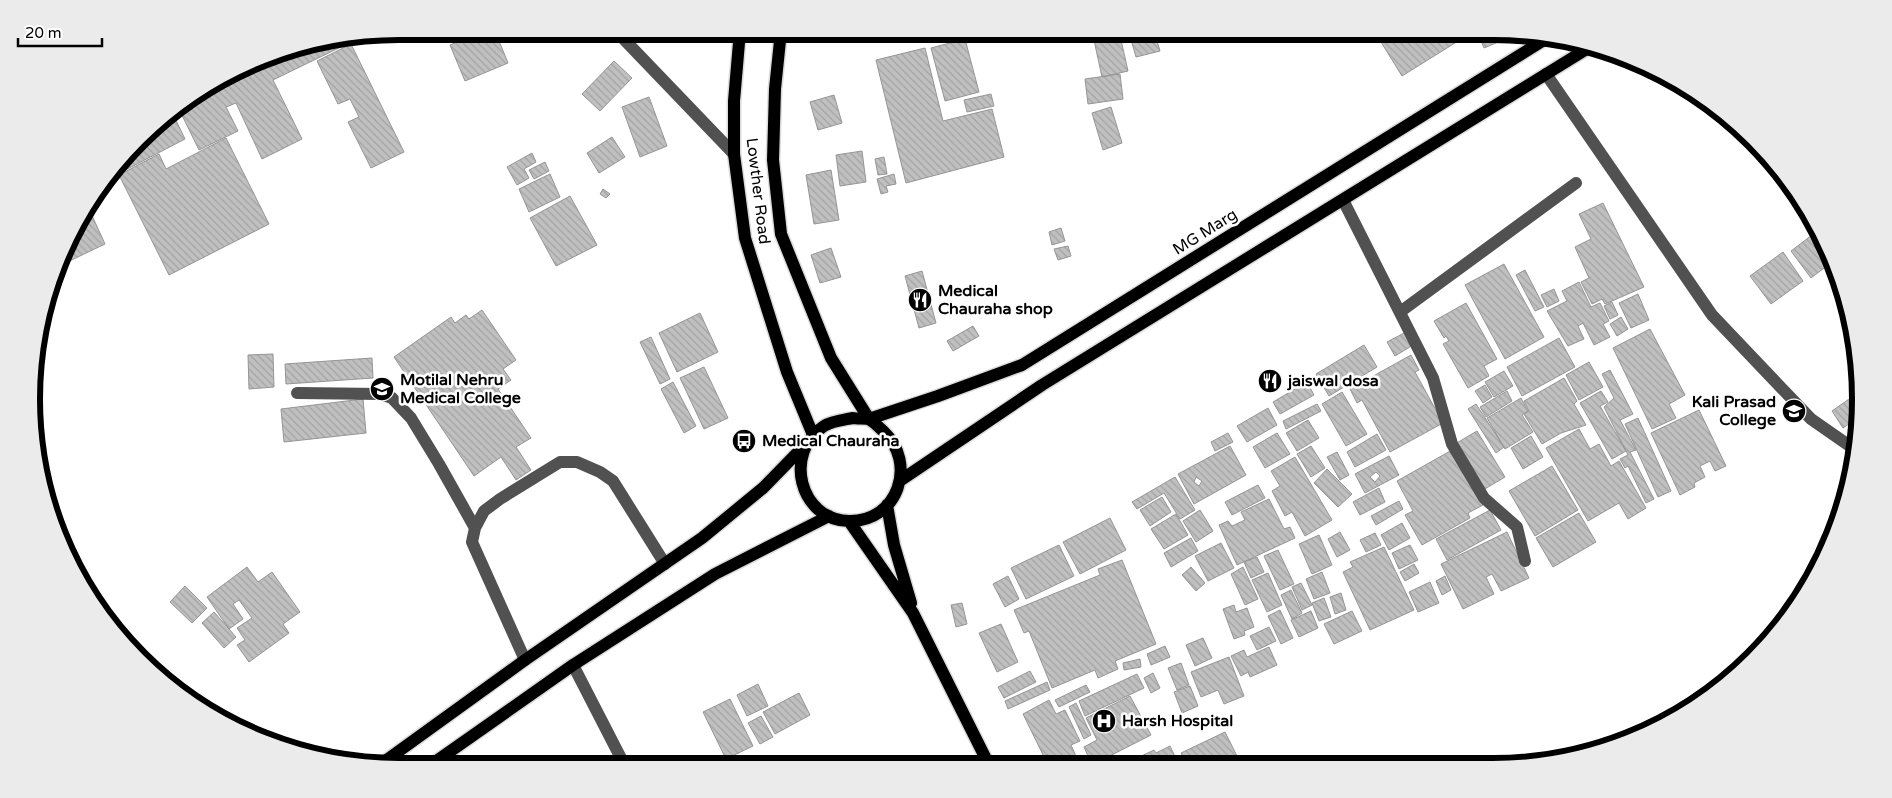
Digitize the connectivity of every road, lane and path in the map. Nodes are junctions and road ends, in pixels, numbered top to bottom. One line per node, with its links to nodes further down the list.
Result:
1 (625, 40): 7 (street)
2 (739, 40): 7 (main road, Lowther Road)
3 (780, 40): 12 (main road, Lowther Road)
4 (1539, 43): 12 (main road, MG Marg)
5 (1583, 51): 6 (main road)
6 (1546, 74): 9 (main road); 14 (street)
7 (734, 154): 13 (main road, Lowther Road)
8 (1576, 183): 10 (street)
9 (1343, 200): 10 (street); 16 (main road)
10 (1400, 312): 21 (street)
11 (297, 393): 20 (street)
12 (868, 419): 13 (main road); 16 (main road)
13 (813, 435): 15 (main road)
14 (1849, 445)
15 (805, 446): 18 (main road); 22 (main road)
16 (901, 480): 17 (main road)
17 (887, 505): 19 (main road); 23 (main road)
18 (829, 516): 19 (main road); 25 (main road)
19 (849, 521): 23 (main road)
20 (475, 528): 22 (street); 24 (street)
21 (1525, 561)
22 (665, 564): 24 (main road)
23 (913, 613): 29 (main road)
24 (525, 660): 26 (main road)
25 (573, 665): 27 (main road); 28 (street)
26 (390, 758)
27 (441, 758)
28 (620, 758)
29 (986, 758)

